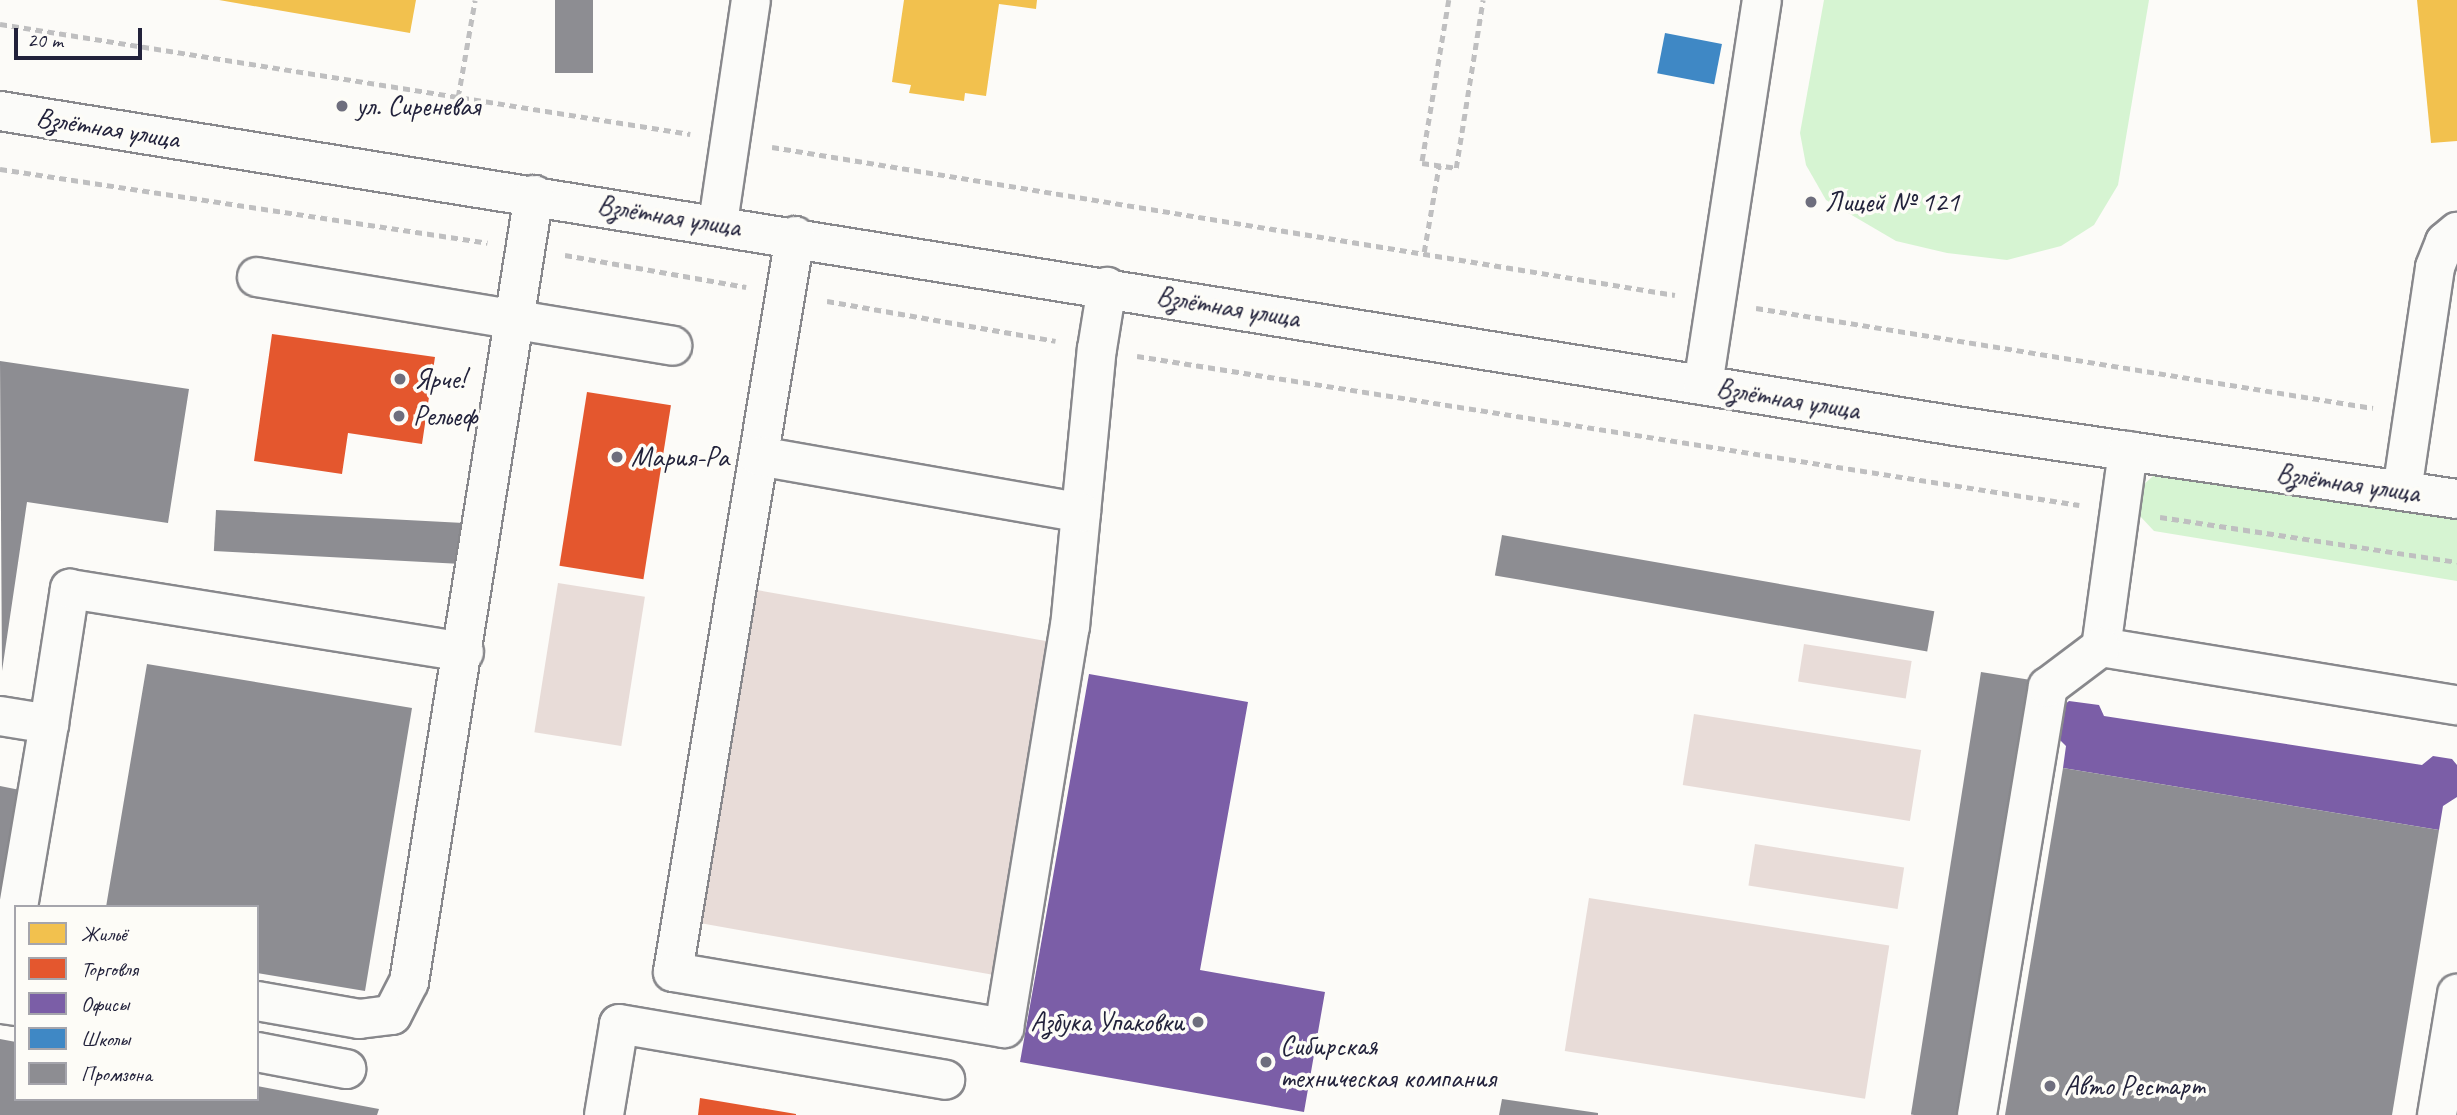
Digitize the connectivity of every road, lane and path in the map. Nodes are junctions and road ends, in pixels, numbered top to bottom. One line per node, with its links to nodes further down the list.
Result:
1 (475, 0): 7 (path)
2 (751, 0): 9 (street)
3 (1449, 0): 10 (path)
4 (1483, 0): 10 (path)
5 (1762, 0): 21 (street)
6 (0, 24): 7 (path)
7 (458, 97): 9 (path)
8 (0, 111): 12 (street, Взлётная улица)
9 (730, 141): 13 (street); 17 (path)
10 (1439, 165): 17 (path)
11 (0, 169): 16 (path)
12 (534, 195): 13 (street, Взлётная улица); 16 (street)
13 (718, 223): 15 (street, Взлётная улица)
14 (2457, 232): 26 (street)
15 (795, 236): 19 (street, Взлётная улица); 20 (street)
16 (527, 249): 20 (path); 22 (street)
17 (1424, 252): 21 (path)
18 (257, 277): 22 (street)
19 (1107, 287): 24 (street); 25 (street, Взлётная улица)
20 (785, 294): 24 (path); 28 (street)
21 (1715, 302): 25 (street); 26 (path)
22 (516, 321): 23 (street); 35 (street)
23 (672, 346)
24 (1097, 349): 31 (path); 32 (street)
25 (1703, 385): 27 (street, Взлётная улица)
26 (2413, 415): 29 (street)
27 (2128, 451): 29 (street, Взлётная улица); 31 (street)
28 (759, 456): 32 (street); 32 (street)
29 (2402, 491): 30 (street, Взлётная улица)
30 (2457, 499)
31 (2119, 511): 33 (path); 34 (street)
32 (1081, 513)
33 (2457, 562)
34 (2101, 647): 36 (street); 48 (street)
35 (464, 652): 38 (street); 42 (street)
36 (2457, 705)
37 (0, 716): 38 (street)
38 (49, 724): 39 (street)
39 (18, 905)
40 (14, 935): 43 (street)
41 (2457, 994): 49 (street)
42 (259, 1000)
43 (14, 1006)
44 (259, 1052): 45 (street)
45 (346, 1069)
46 (945, 1080): 47 (street)
47 (604, 1115)
48 (1978, 1115)
49 (2437, 1115)

